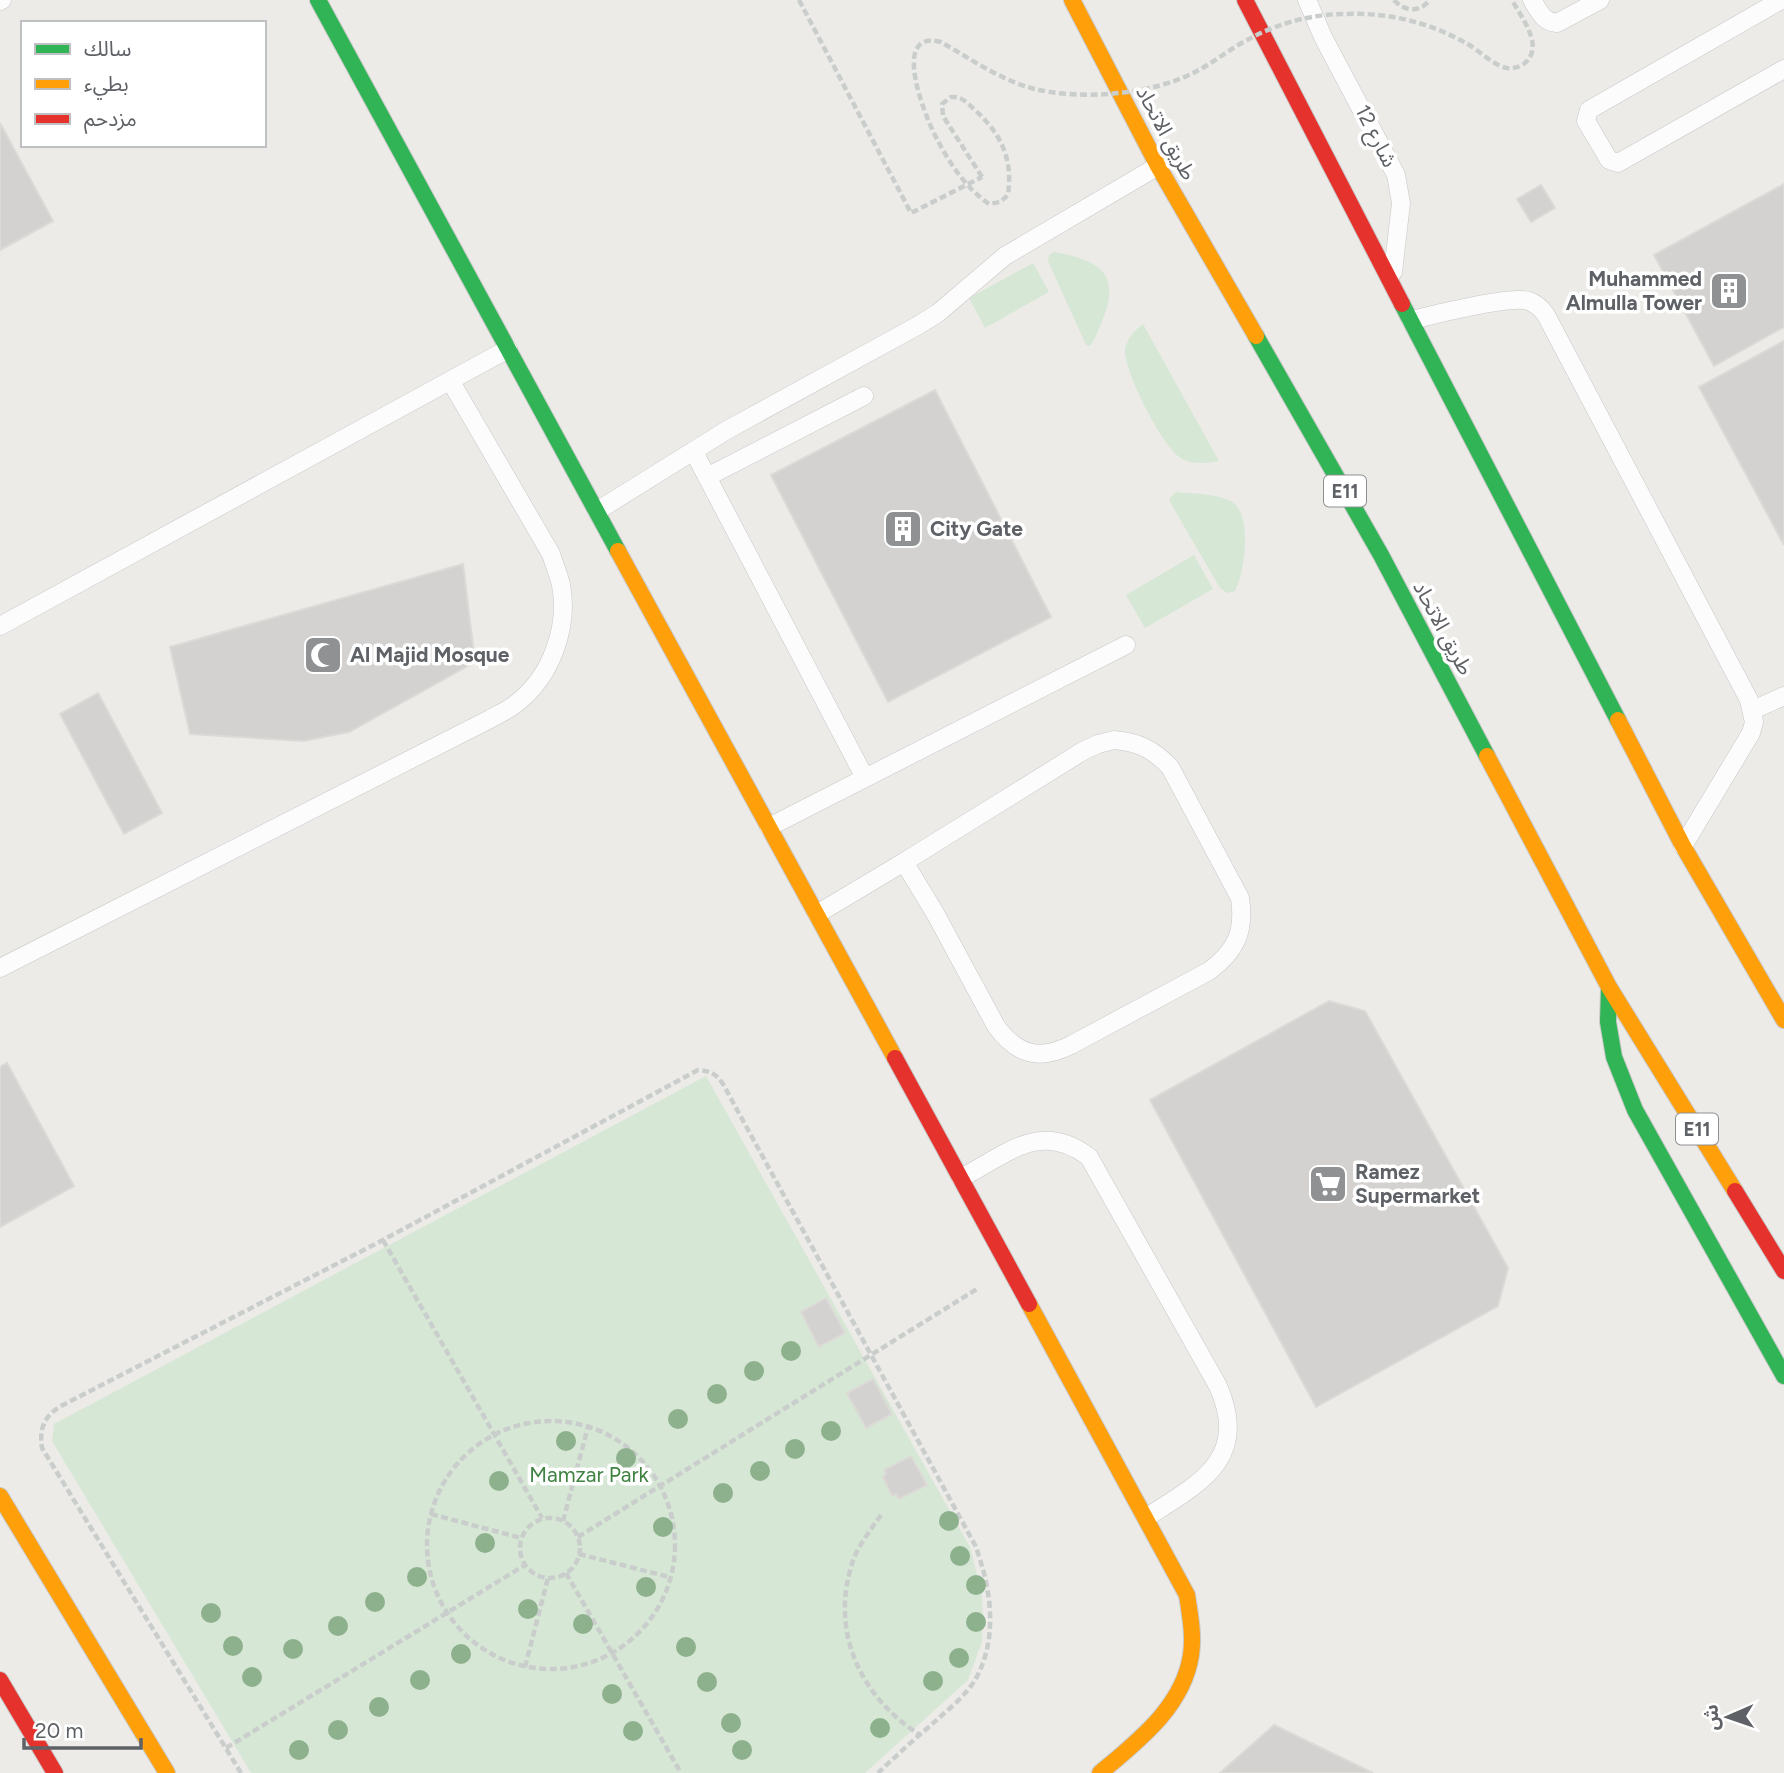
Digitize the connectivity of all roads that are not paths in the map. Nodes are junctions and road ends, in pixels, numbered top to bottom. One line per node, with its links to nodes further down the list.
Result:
1 (318, 0): 12 (main road)
2 (1072, 0): 9 (main road, طريق الاتحاد / E11)
3 (1245, 0): 10 (main road)
4 (1307, 0): 10 (lane, شارع 12)
5 (1532, 0): 6 (lane)
6 (1600, 0)
7 (1781, 0): 8 (lane)
8 (1784, 69)
9 (1158, 166): 15 (lane); 29 (main road, طريق الاتحاد / E11)
10 (1391, 283): 11 (main road)
11 (1411, 320): 21 (lane); 24 (main road)
12 (508, 349): 13 (lane); 17 (main road)
13 (450, 382): 18 (lane); 28 (lane)
14 (864, 397): 16 (lane)
15 (694, 452): 16 (lane); 17 (lane)
16 (708, 477): 22 (lane)
17 (597, 511): 23 (main road)
18 (0, 626)
19 (1126, 645): 22 (lane)
20 (1784, 696): 21 (lane)
21 (1753, 710): 24 (lane)
22 (864, 776): 23 (lane)
23 (769, 827): 26 (main road)
24 (1683, 846): 27 (main road)
25 (904, 862): 25 (lane); 26 (lane)
26 (817, 914): 32 (main road)
27 (1751, 962): 30 (main road); 31 (main road)
28 (0, 968)
29 (1609, 987): 33 (main road, طريق الاتحاد / E11); 34 (main road)
30 (1784, 1001)
31 (1784, 1020)
32 (961, 1178): 36 (main road); 36 (lane)
33 (1784, 1271)
34 (1784, 1376)
35 (0, 1496): 39 (main road)
36 (1147, 1517): 40 (main road)
37 (0, 1680): 38 (main road)
38 (55, 1773)
39 (167, 1773)
40 (1100, 1773)

